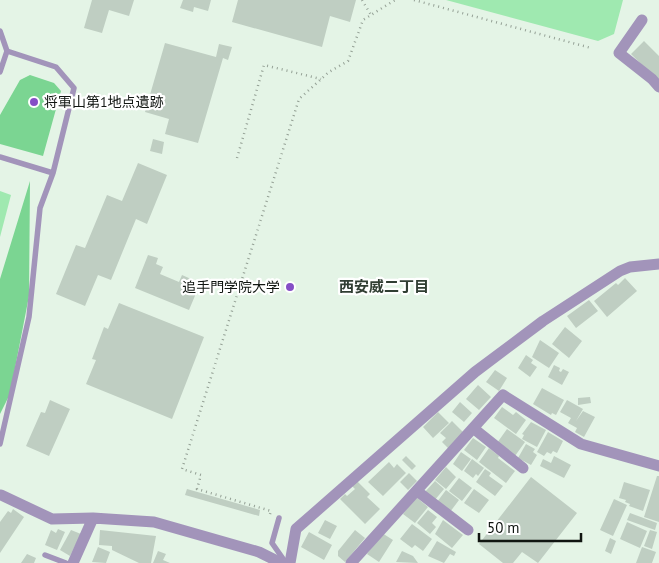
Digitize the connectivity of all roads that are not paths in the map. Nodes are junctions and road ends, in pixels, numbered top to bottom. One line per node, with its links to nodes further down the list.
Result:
1 (642, 20): 5 (street)
2 (0, 31): 3 (lane)
3 (7, 51): 4 (lane); 7 (lane)
4 (0, 72)
5 (659, 87)
6 (0, 157): 7 (lane)
7 (53, 173): 10 (lane)
8 (659, 264): 23 (street)
9 (473, 428): 11 (street); 12 (street); 13 (street)
10 (0, 444)
11 (659, 466)
12 (523, 468)
13 (417, 490): 17 (street); 24 (street)
14 (1, 493): 15 (street)
15 (93, 518): 20 (street); 21 (street)
16 (279, 518): 22 (lane)
17 (468, 530)
18 (45, 555): 19 (lane)
19 (66, 563)
20 (73, 563)
21 (281, 563)
22 (286, 563)
23 (290, 563)
24 (351, 563)

